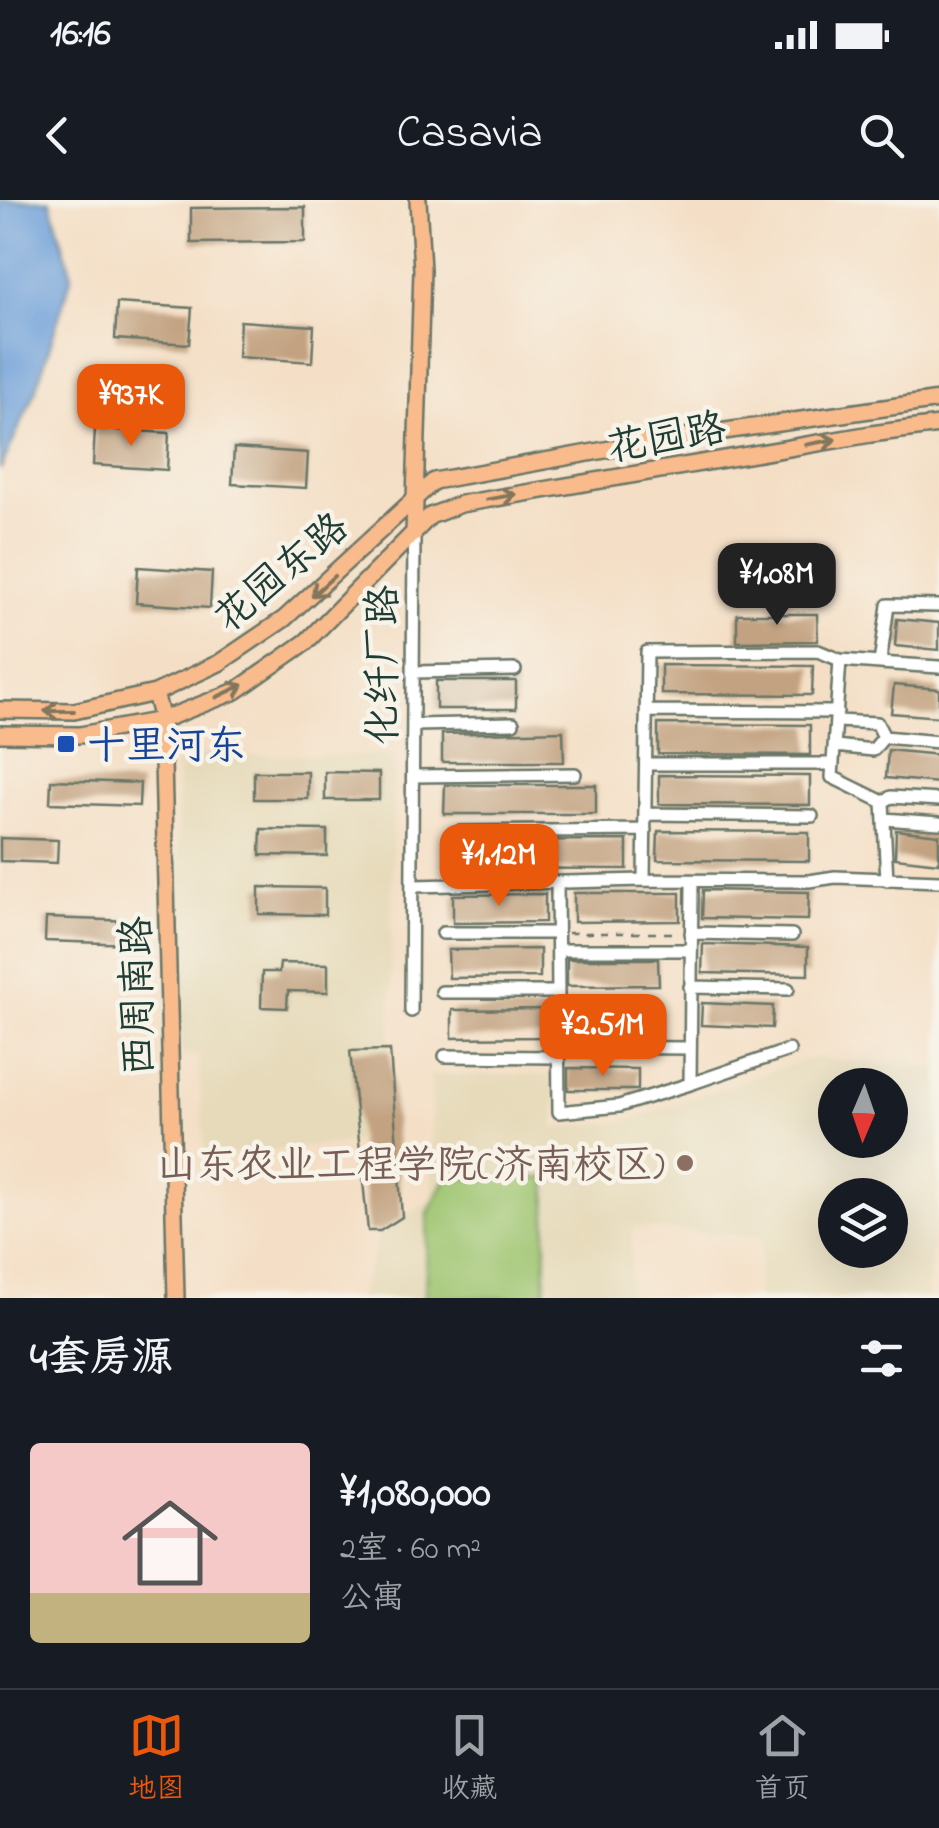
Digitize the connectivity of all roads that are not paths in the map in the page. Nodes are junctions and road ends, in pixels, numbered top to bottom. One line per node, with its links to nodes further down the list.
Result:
1 (418, 200): 4 (main road, 化纤厂路)
2 (939, 400): 4 (main road, 花园路)
3 (939, 425): 5 (main road, 花园路, one-way to 3)
4 (417, 495): 5 (main road, 化纤厂路); 12 (main road, 花园东路, one-way to 12)
5 (414, 534): 11 (street, 化纤厂路); 16 (main road, 花园东路, one-way to 5)
6 (939, 606): 8 (street)
7 (840, 660): 8 (street); 14 (street); 15 (street)
8 (880, 664): 9 (street)
9 (939, 667)
10 (515, 670): 11 (street)
11 (414, 672): 18 (street, 化纤厂路)
12 (155, 694): 13 (main road, 花园东路, one-way to 13); 16 (main road, 西周南路)
13 (0, 710)
14 (647, 712): 15 (street); 23 (street)
15 (837, 716): 20 (street); 22 (street)
16 (162, 720): 19 (main road, 花园东路); 57 (main road, 西周南路)
17 (513, 723): 18 (street)
18 (414, 725): 26 (street, 化纤厂路)
19 (0, 734)
20 (884, 737): 21 (street); 22 (street)
21 (939, 742)
22 (835, 746): 24 (street)
23 (646, 764): 24 (street); 29 (street)
24 (834, 764): 28 (street)
25 (575, 774): 26 (street)
26 (414, 776): 40 (street, 化纤厂路)
27 (939, 800): 28 (street)
28 (883, 802): 31 (street)
29 (645, 814): 30 (street); 33 (street)
30 (812, 816)
31 (884, 819): 32 (street); 36 (street)
32 (939, 823)
33 (645, 830): 34 (street); 35 (street)
34 (459, 832)
35 (644, 880): 38 (street); 39 (street)
36 (887, 880): 37 (street); 39 (street)
37 (939, 881)
38 (557, 882): 40 (street); 42 (street)
39 (692, 882): 43 (street)
40 (414, 886): 51 (street, 化纤厂路)
41 (443, 933): 42 (street)
42 (558, 933): 45 (street)
43 (691, 933): 44 (street); 46 (street)
44 (792, 936)
45 (558, 950): 46 (street); 50 (street)
46 (691, 950): 47 (street)
47 (690, 987): 48 (street); 52 (street)
48 (788, 989)
49 (442, 992): 50 (street)
50 (558, 992): 54 (street)
51 (411, 1011)
52 (690, 1048): 54 (street); 56 (street)
53 (789, 1050): 56 (street)
54 (558, 1052): 55 (street); 56 (street)
55 (445, 1056)
56 (690, 1084)
57 (176, 1298)

